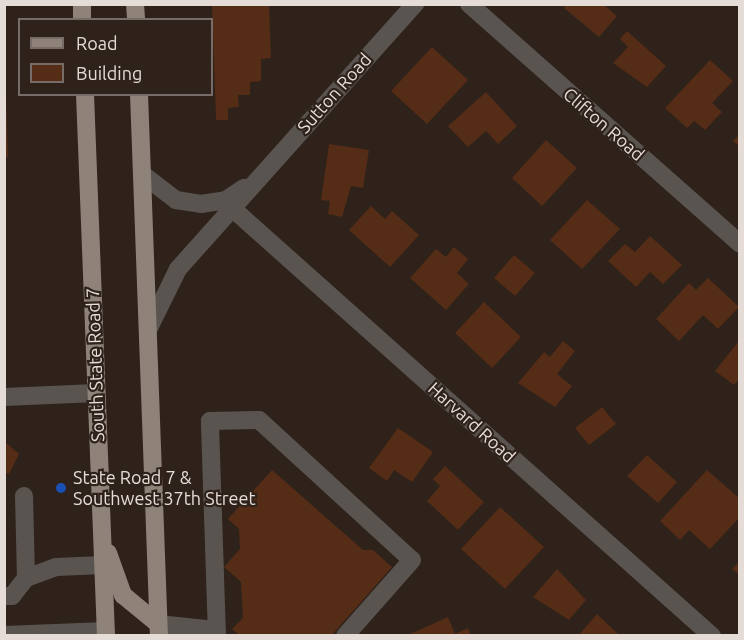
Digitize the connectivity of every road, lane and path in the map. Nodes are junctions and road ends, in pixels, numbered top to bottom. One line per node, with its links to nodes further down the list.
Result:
1 (415, 4): 6 (street, Sutton Road)
2 (469, 4): 8 (street, Clifton Road)
3 (85, 96): 10 (main road, South State Road 7)
4 (139, 96): 5 (main road)
5 (142, 174): 6 (street, Sutton Road); 9 (main road)
6 (253, 182): 7 (street, Sutton Road)
7 (233, 209): 9 (street, Sutton Road); 23 (street, Harvard Road)
8 (740, 244)
9 (148, 330): 17 (main road)
10 (96, 393): 11 (street); 13 (main road, South State Road 7)
11 (4, 397)
12 (24, 496): 15 (street)
13 (102, 537): 14 (main road, South State Road 7); 17 (main road)
14 (103, 565): 15 (street); 19 (main road, South State Road 7)
15 (26, 578): 16 (street)
16 (4, 596)
17 (158, 630): 18 (street)
18 (217, 633): 22 (street)
19 (108, 634): 21 (street)
20 (4, 635): 21 (street)
21 (39, 635)
22 (345, 636)
23 (712, 636)

